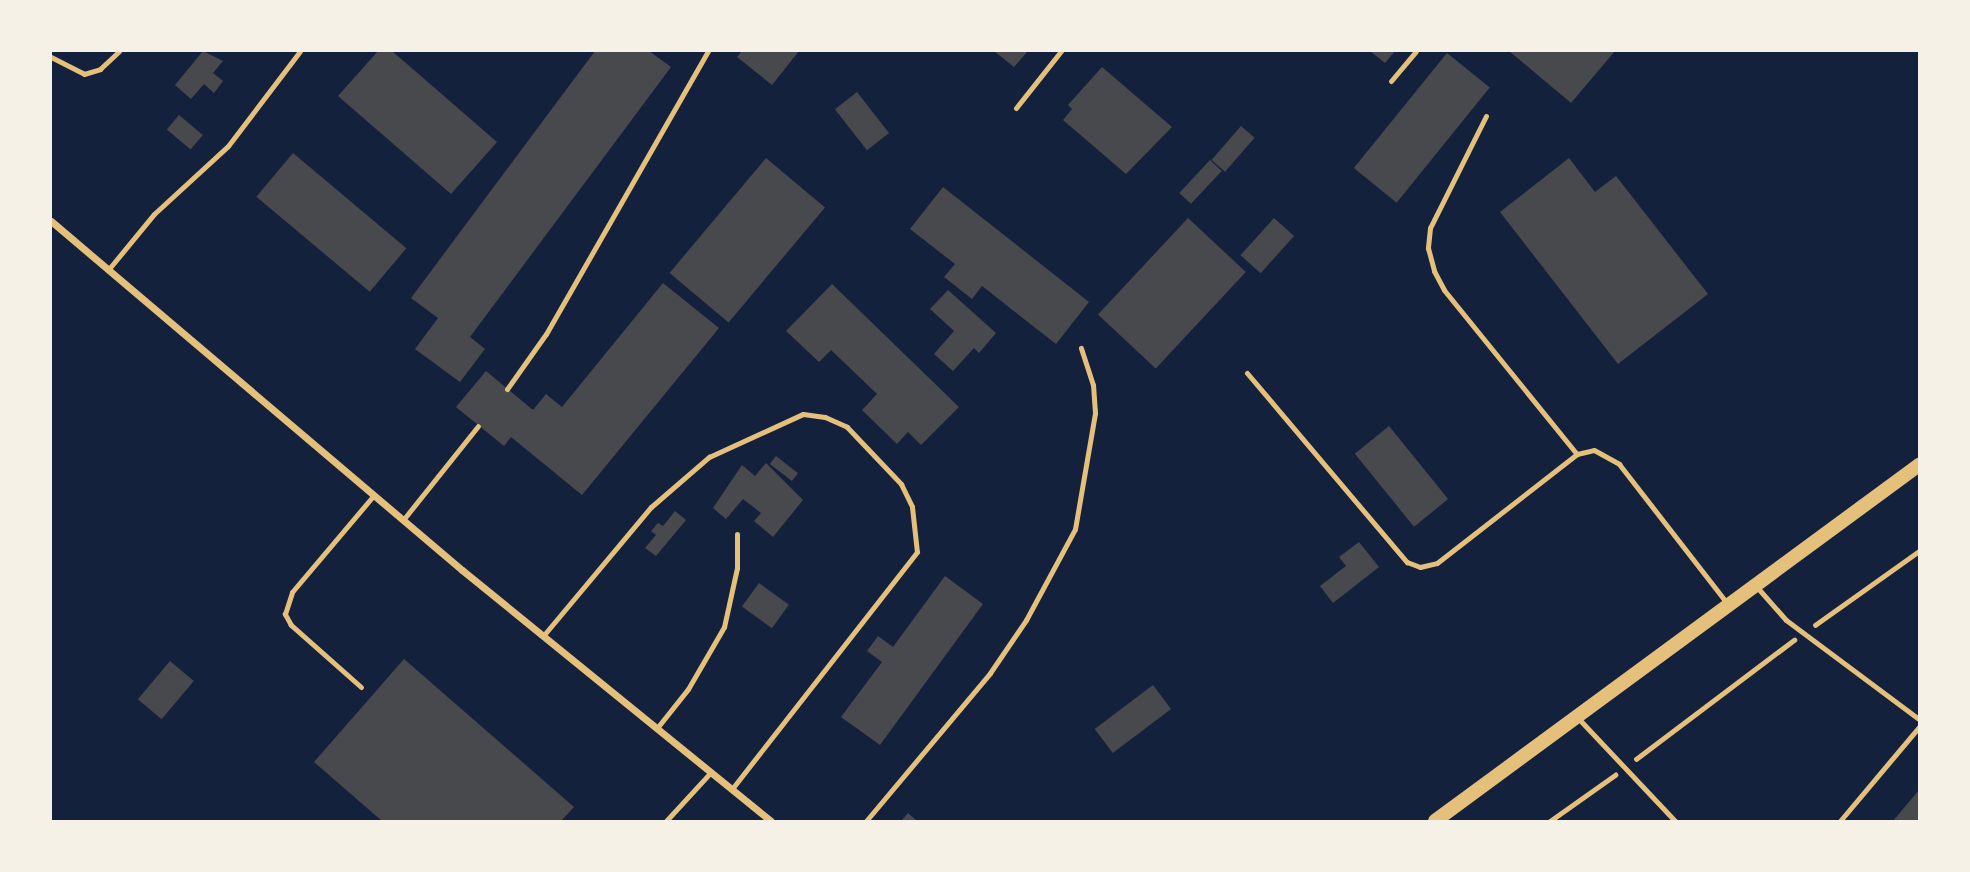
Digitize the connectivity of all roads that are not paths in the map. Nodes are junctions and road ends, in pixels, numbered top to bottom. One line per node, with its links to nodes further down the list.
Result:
1 (119, 51): 6 (lane)
2 (300, 51): 11 (lane)
3 (708, 51): 14 (lane)
4 (1061, 51): 8 (lane)
5 (1416, 51): 7 (lane)
6 (51, 57)
7 (1391, 81)
8 (1016, 108)
9 (1486, 116): 16 (lane)
10 (51, 221): 11 (street)
11 (108, 270): 18 (street)
12 (1081, 348): 33 (lane)
13 (1247, 373): 16 (lane)
14 (507, 389)
15 (478, 426): 19 (lane)
16 (1577, 454): 22 (lane)
17 (1919, 466): 21 (main road)
18 (373, 495): 19 (street); 24 (lane)
19 (402, 520): 23 (street)
20 (737, 534): 28 (lane)
21 (1756, 586): 22 (main road); 26 (lane)
22 (1729, 605): 25 (main road)
23 (542, 636): 28 (street); 30 (lane)
24 (362, 687)
25 (1577, 717): 34 (main road); 35 (lane)
26 (1919, 719)
27 (1919, 727): 36 (lane)
28 (656, 728): 29 (street)
29 (711, 772): 30 (street); 31 (lane)
30 (732, 789): 32 (street)
31 (666, 821)
32 (771, 821)
33 (866, 821)
34 (1435, 821)
35 (1675, 821)
36 (1840, 821)

